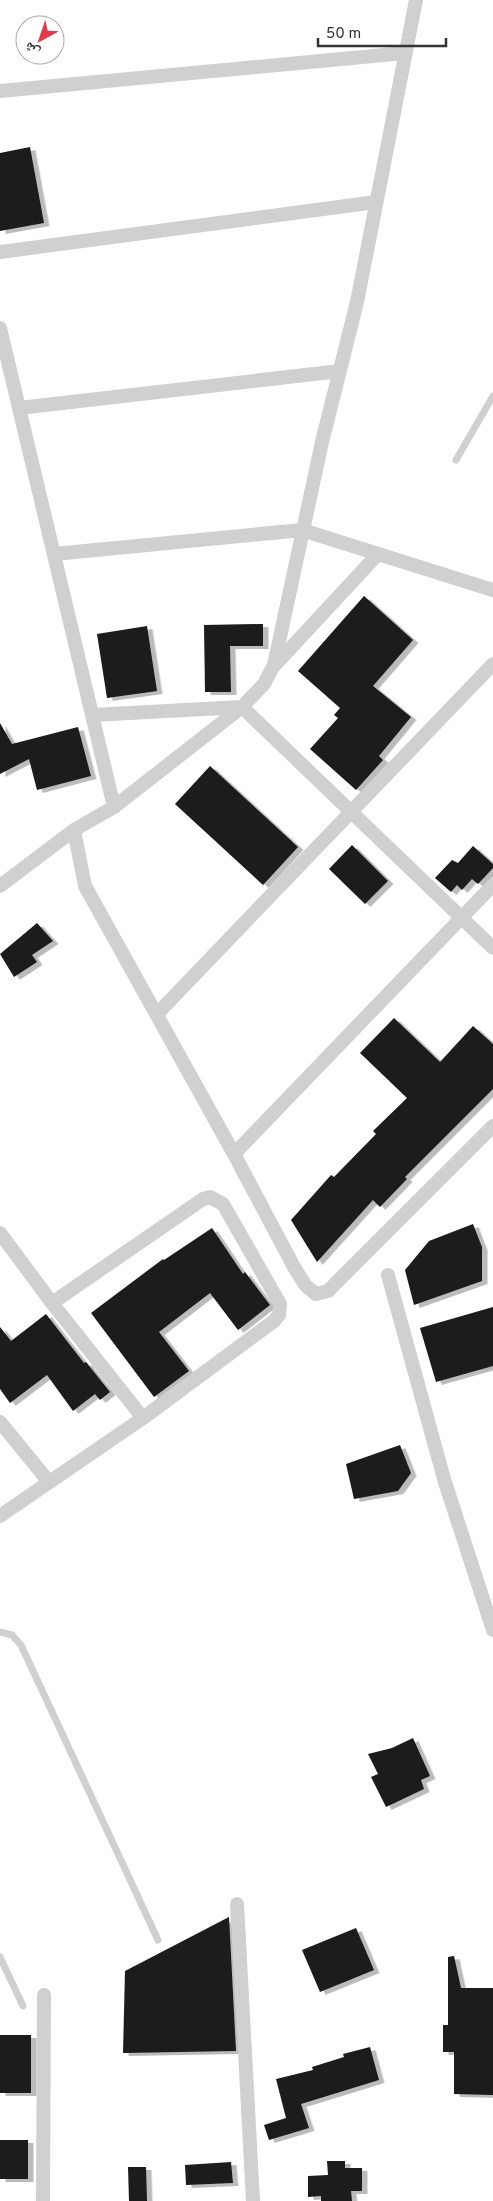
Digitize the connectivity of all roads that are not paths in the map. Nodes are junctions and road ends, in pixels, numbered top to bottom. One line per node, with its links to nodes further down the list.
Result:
1 (416, 0): 2 (street)
2 (405, 53): 3 (street); 4 (street)
3 (0, 91)
4 (376, 202): 5 (street); 7 (street)
5 (0, 252)
6 (0, 328): 9 (street)
7 (340, 371): 9 (street); 11 (street)
8 (493, 396): 10 (lane)
9 (19, 408): 12 (street)
10 (456, 460)
11 (302, 530): 12 (street); 13 (street); 16 (street)
12 (54, 554): 18 (street)
13 (378, 554): 14 (street); 16 (street)
14 (493, 590)
15 (493, 664): 20 (street)
16 (274, 665): 17 (street)
17 (242, 708): 18 (street); 19 (street); 20 (street)
18 (92, 715): 19 (street)
19 (114, 807): 21 (street)
20 (351, 812): 24 (street); 26 (street)
21 (74, 830): 23 (street); 26 (street)
22 (493, 885): 24 (street)
23 (0, 886)
24 (462, 918): 25 (street); 28 (street)
25 (493, 948)
26 (157, 1014): 28 (street)
27 (493, 1126): 28 (street)
28 (234, 1154)
29 (0, 1233): 31 (street)
30 (388, 1275): 36 (street)
31 (52, 1303): 32 (street); 32 (street)
32 (143, 1418): 34 (street)
33 (0, 1422): 34 (street)
34 (49, 1482): 35 (street)
35 (0, 1516)
36 (493, 1630)
37 (0, 1632): 39 (lane)
38 (237, 1904): 44 (street)
39 (158, 1940)
40 (0, 1957): 42 (lane)
41 (44, 1995): 43 (street)
42 (23, 2006)
43 (43, 2201)
44 (252, 2201)

